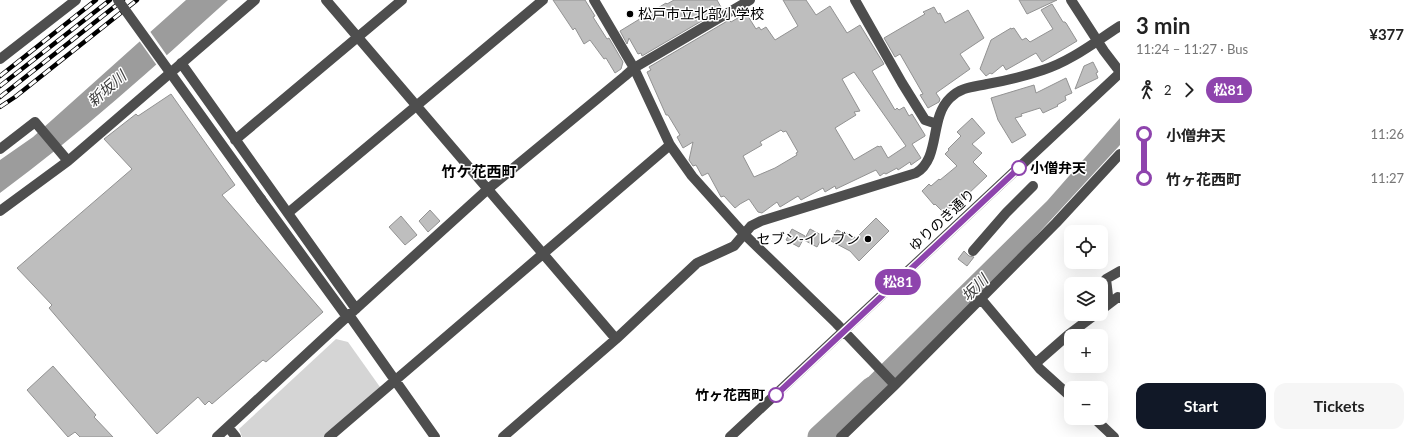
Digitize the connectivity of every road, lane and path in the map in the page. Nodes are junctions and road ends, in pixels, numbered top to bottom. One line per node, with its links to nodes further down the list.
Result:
1 (76, 0): 14 (street)
2 (118, 0): 37 (street, bridge)
3 (255, 0): 15 (street)
4 (326, 0): 12 (street)
5 (402, 0): 12 (street)
6 (543, 0): 18 (street)
7 (594, 0): 16 (street)
8 (750, 0): 16 (street)
9 (855, 0): 19 (street)
10 (1071, 0): 13 (street)
11 (1120, 26): 13 (street)
12 (357, 36): 18 (street); 20 (street)
13 (1097, 41): 17 (street); 19 (street)
14 (0, 59)
15 (181, 63): 20 (street); 24 (street)
16 (634, 68): 21 (street); 26 (street)
17 (1120, 72): 39 (street, ゆりのき通り)
18 (416, 105): 26 (street); 28 (street)
19 (937, 124): 29 (street)
20 (235, 140): 28 (street)
21 (670, 145): 29 (street); 31 (street)
22 (0, 149): 24 (street)
23 (1120, 154): 35 (street)
24 (68, 161): 27 (street)
25 (1033, 186): 30 (street)
26 (488, 189): 31 (street); 37 (street)
27 (0, 211)
28 (288, 213): 37 (street)
29 (744, 234): 39 (street); 40 (street)
30 (973, 251)
31 (544, 254): 40 (street); 42 (street)
32 (1120, 271): 33 (street)
33 (1108, 278)
34 (1120, 298): 36 (street)
35 (981, 299): 41 (street); 43 (street)
36 (1108, 305)
37 (350, 314): 42 (street); 46 (street)
38 (1087, 321): 41 (street)
39 (844, 332): 43 (street); 52 (street, ゆりのき通り)
40 (616, 339): 51 (street)
41 (1036, 363): 44 (street)
42 (395, 381): 49 (street); 50 (street)
43 (894, 383): 53 (street)
44 (1064, 390)
45 (1101, 425): 54 (street)
46 (228, 427): 47 (street); 48 (street)
47 (217, 437)
48 (236, 437)
49 (329, 437)
50 (435, 437)
51 (503, 437)
52 (730, 437)
53 (841, 437)
54 (1114, 437)

